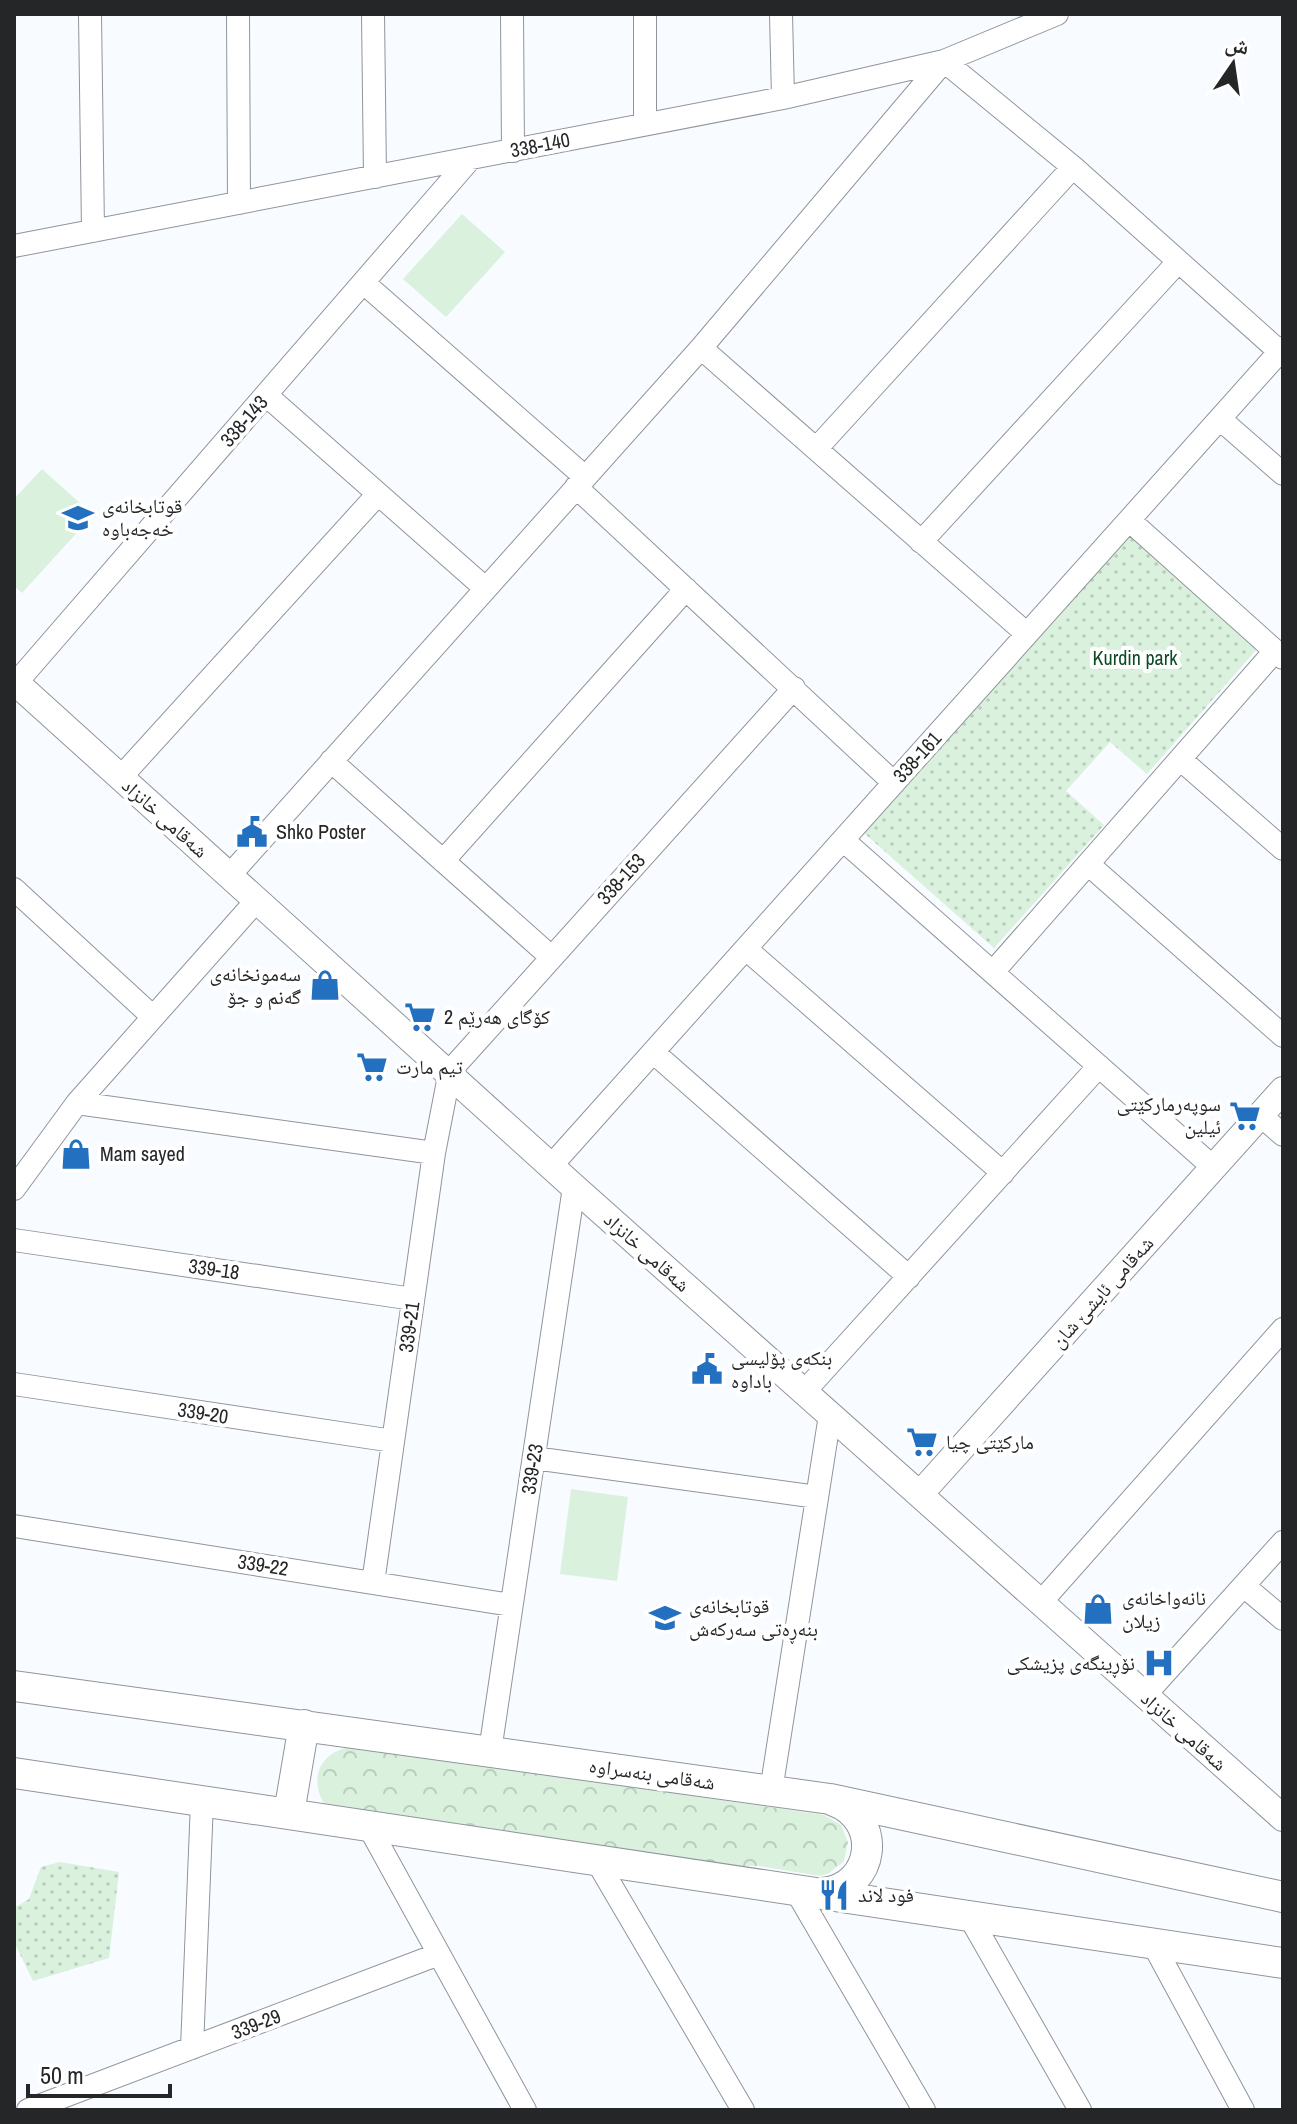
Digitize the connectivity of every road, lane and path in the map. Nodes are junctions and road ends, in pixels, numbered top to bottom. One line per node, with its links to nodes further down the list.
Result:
1 (90, 14): 16 (street)
2 (238, 14): 15 (street)
3 (373, 14): 14 (street)
4 (512, 14): 11 (street)
5 (645, 14): 10 (street)
6 (781, 14): 9 (street)
7 (1057, 14): 8 (street, 338-140)
8 (944, 61): 9 (street, 338-140); 13 (street); 20 (street)
9 (783, 98): 10 (street, 338-140)
10 (645, 124): 11 (street, 338-140)
11 (513, 151): 12 (street, 338-140)
12 (471, 158): 14 (street, 338-140); 19 (street, 338-143)
13 (1073, 167): 18 (street); 24 (street)
14 (375, 177): 15 (street, 338-140)
15 (239, 203): 16 (street, 338-140)
16 (93, 231): 17 (street, 338-140)
17 (14, 246)
18 (1177, 263): 21 (street); 29 (street)
19 (365, 284): 22 (street, 338-143); 26 (street)
20 (701, 348): 24 (street); 26 (street)
21 (1281, 350): 23 (street, 338-161)
22 (266, 395): 27 (street); 34 (street, 338-143)
23 (1220, 419): 25 (street); 28 (street, 338-161)
24 (816, 449): 29 (street)
25 (1283, 474)
26 (581, 482): 30 (street); 31 (street)
27 (378, 494): 30 (street); 38 (street)
28 (1129, 520): 32 (street, 338-161); 33 (street)
29 (921, 542): 32 (street)
30 (485, 588): 37 (street)
31 (686, 589): 35 (street); 42 (street)
32 (1027, 634): 39 (street, 338-161)
33 (1279, 654): 36 (street)
34 (15, 682): 38 (street, شەقامی خانزاد)
35 (794, 688): 39 (street); 48 (street, 338-153)
36 (1180, 759): 41 (street); 43 (street)
37 (331, 761): 42 (street); 44 (street)
38 (120, 778): 44 (street, شەقامی خانزاد)
39 (894, 783): 40 (street, 338-161)
40 (843, 840): 47 (street, 338-161); 49 (street)
41 (1283, 849)
42 (443, 861): 48 (street)
43 (1088, 864): 49 (street); 51 (street)
44 (229, 876): 46 (street, شەقامی خانزاد)
45 (14, 889): 50 (street)
46 (257, 900): 50 (street); 54 (street, شەقامی خانزاد)
47 (746, 949): 52 (street, 338-161); 62 (street)
48 (550, 956): 54 (street, 338-153)
49 (993, 972): 53 (street)
50 (152, 1016): 56 (street)
51 (1283, 1036)
52 (653, 1052): 60 (street, 338-161); 66 (street)
53 (1099, 1066): 61 (street); 62 (street)
54 (450, 1071): 59 (street, 339-21); 60 (street, شەقامی خانزاد)
55 (1283, 1090): 57 (street, شەقامی ئایشێ شان)
56 (77, 1103): 59 (street); 64 (street)
57 (1260, 1115): 58 (street); 61 (street, شەقامی ئایشێ شان)
58 (1283, 1135)
59 (434, 1153): 67 (street, 339-21)
60 (551, 1166): 63 (street, شەقامی خانزاد)
61 (1213, 1167): 74 (street, شەقامی ئایشێ شان)
62 (1003, 1173): 66 (street)
63 (574, 1187): 70 (street, شەقامی خانزاد); 73 (street, 339-23)
64 (14, 1189)
65 (14, 1240): 67 (street, 339-18)
66 (909, 1277): 70 (street)
67 (413, 1299): 72 (street, 339-21)
68 (1283, 1329): 80 (street)
69 (14, 1384): 72 (street, 339-20)
70 (804, 1392): 71 (street, شەقامی خانزاد)
71 (830, 1415): 74 (street, شەقامی خانزاد); 75 (street)
72 (393, 1441): 78 (street, 339-21)
73 (534, 1458): 75 (street); 81 (street, 339-23)
74 (920, 1494): 80 (street, شەقامی خانزاد)
75 (817, 1497): 88 (street)
76 (14, 1526): 78 (street, 339-22)
77 (1283, 1542): 79 (street)
78 (373, 1583): 81 (street, 339-22)
79 (1244, 1586): 82 (street); 84 (street)
80 (1041, 1602): 84 (street, شەقامی خانزاد)
81 (511, 1605): 86 (street, 339-23)
82 (1283, 1619)
83 (14, 1686): 85 (main road, شەقامی بنەسراوە)
84 (1145, 1695): 92 (street, شەقامی خانزاد)
85 (304, 1725): 86 (main road, شەقامی بنەسراوە); 91 (main road)
86 (490, 1751): 88 (main road, شەقامی بنەسراوە)
87 (14, 1773): 90 (main road)
88 (771, 1791): 89 (main road, شەقامی بنەسراوە)
89 (827, 1799): 95 (main road); 96 (main road, شەقامی بنەسراوە)
90 (202, 1802): 91 (main road); 101 (street)
91 (289, 1813): 93 (main road)
92 (1283, 1818)
93 (369, 1827): 94 (main road); 99 (street)
94 (595, 1858): 95 (main road); 104 (street)
95 (808, 1891): 97 (main road); 105 (street)
96 (1283, 1897)
97 (968, 1914): 98 (main road); 106 (street)
98 (1151, 1940): 100 (main road); 107 (street)
99 (439, 1954): 101 (street, 339-29); 103 (street)
100 (1283, 1963)
101 (192, 2048): 102 (street, 339-29)
102 (28, 2110)
103 (525, 2110)
104 (743, 2110)
105 (924, 2110)
106 (1080, 2110)
107 (1243, 2110)

